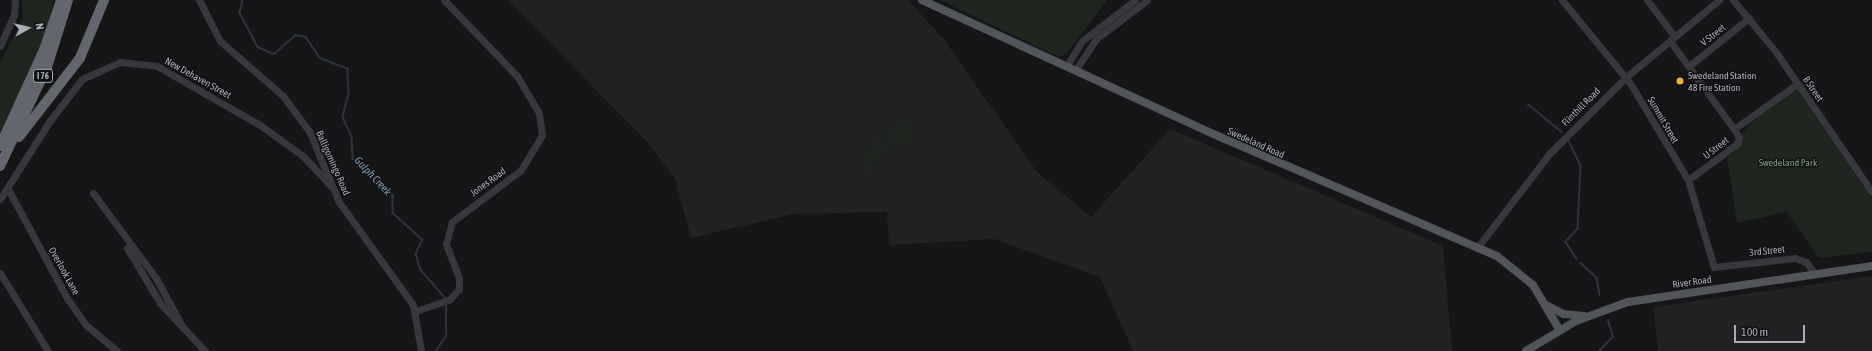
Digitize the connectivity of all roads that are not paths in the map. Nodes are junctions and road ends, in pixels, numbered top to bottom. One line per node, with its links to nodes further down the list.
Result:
1 (15, 0): 16 (street)
2 (61, 0): 23 (highway, I 76)
3 (68, 0): 23 (highway, I 76)
4 (104, 0): 23 (highway)
5 (199, 0): 26 (street, Balligomingo Road)
6 (444, 0): 40 (street, Jones Road)
7 (922, 0): 17 (main road, Swedeland Road)
8 (1135, 0): 17 (street)
9 (1147, 0): 19 (street)
10 (1562, 0): 20 (street, Summit Street)
11 (1647, 0): 15 (street)
12 (1719, 0): 15 (street, Flinthill Road)
13 (1733, 0): 14 (street, B Street)
14 (1749, 18): 18 (street, V Street); 21 (street, B Street)
15 (1672, 39): 18 (street); 20 (street, Flinthill Road)
16 (0, 46)
17 (1067, 65): 19 (main road, Swedeland Road)
18 (1689, 66): 22 (street)
19 (1076, 69): 32 (main road, Swedeland Road)
20 (1626, 77): 25 (street, Summit Street); 32 (street, Flinthill Road)
21 (1797, 84): 22 (street, U Street); 28 (street, B Street)
22 (1734, 129): 25 (street, U Street)
23 (5, 147): 24 (highway, I 76)
24 (0, 166)
25 (1688, 180): 34 (street, Summit Street)
26 (331, 186): 27 (street, New Dehaven Street); 40 (street, Balligomingo Road)
27 (8, 189): 30 (street, New Dehaven Street); 45 (street, Overlook Lane)
28 (1872, 192)
29 (93, 193): 31 (street)
30 (0, 200)
31 (114, 225): 37 (street); 38 (street)
32 (1477, 248): 39 (main road, Swedeland Road)
33 (1872, 266): 36 (main road, River Road)
34 (1714, 267): 36 (street, 3rd Street)
35 (0, 273): 44 (street)
36 (1815, 274): 41 (main road, River Road)
37 (156, 278): 38 (street); 42 (street)
38 (148, 284): 42 (street)
39 (1545, 303): 41 (main road); 43 (main road, Swedeland Road)
40 (416, 312): 47 (street, Balligomingo Road)
41 (1587, 316): 43 (main road, River Road)
42 (184, 328): 46 (street)
43 (1559, 329): 48 (main road, River Road)
44 (48, 351)
45 (117, 351)
46 (205, 351)
47 (421, 351)
48 (1526, 351)

